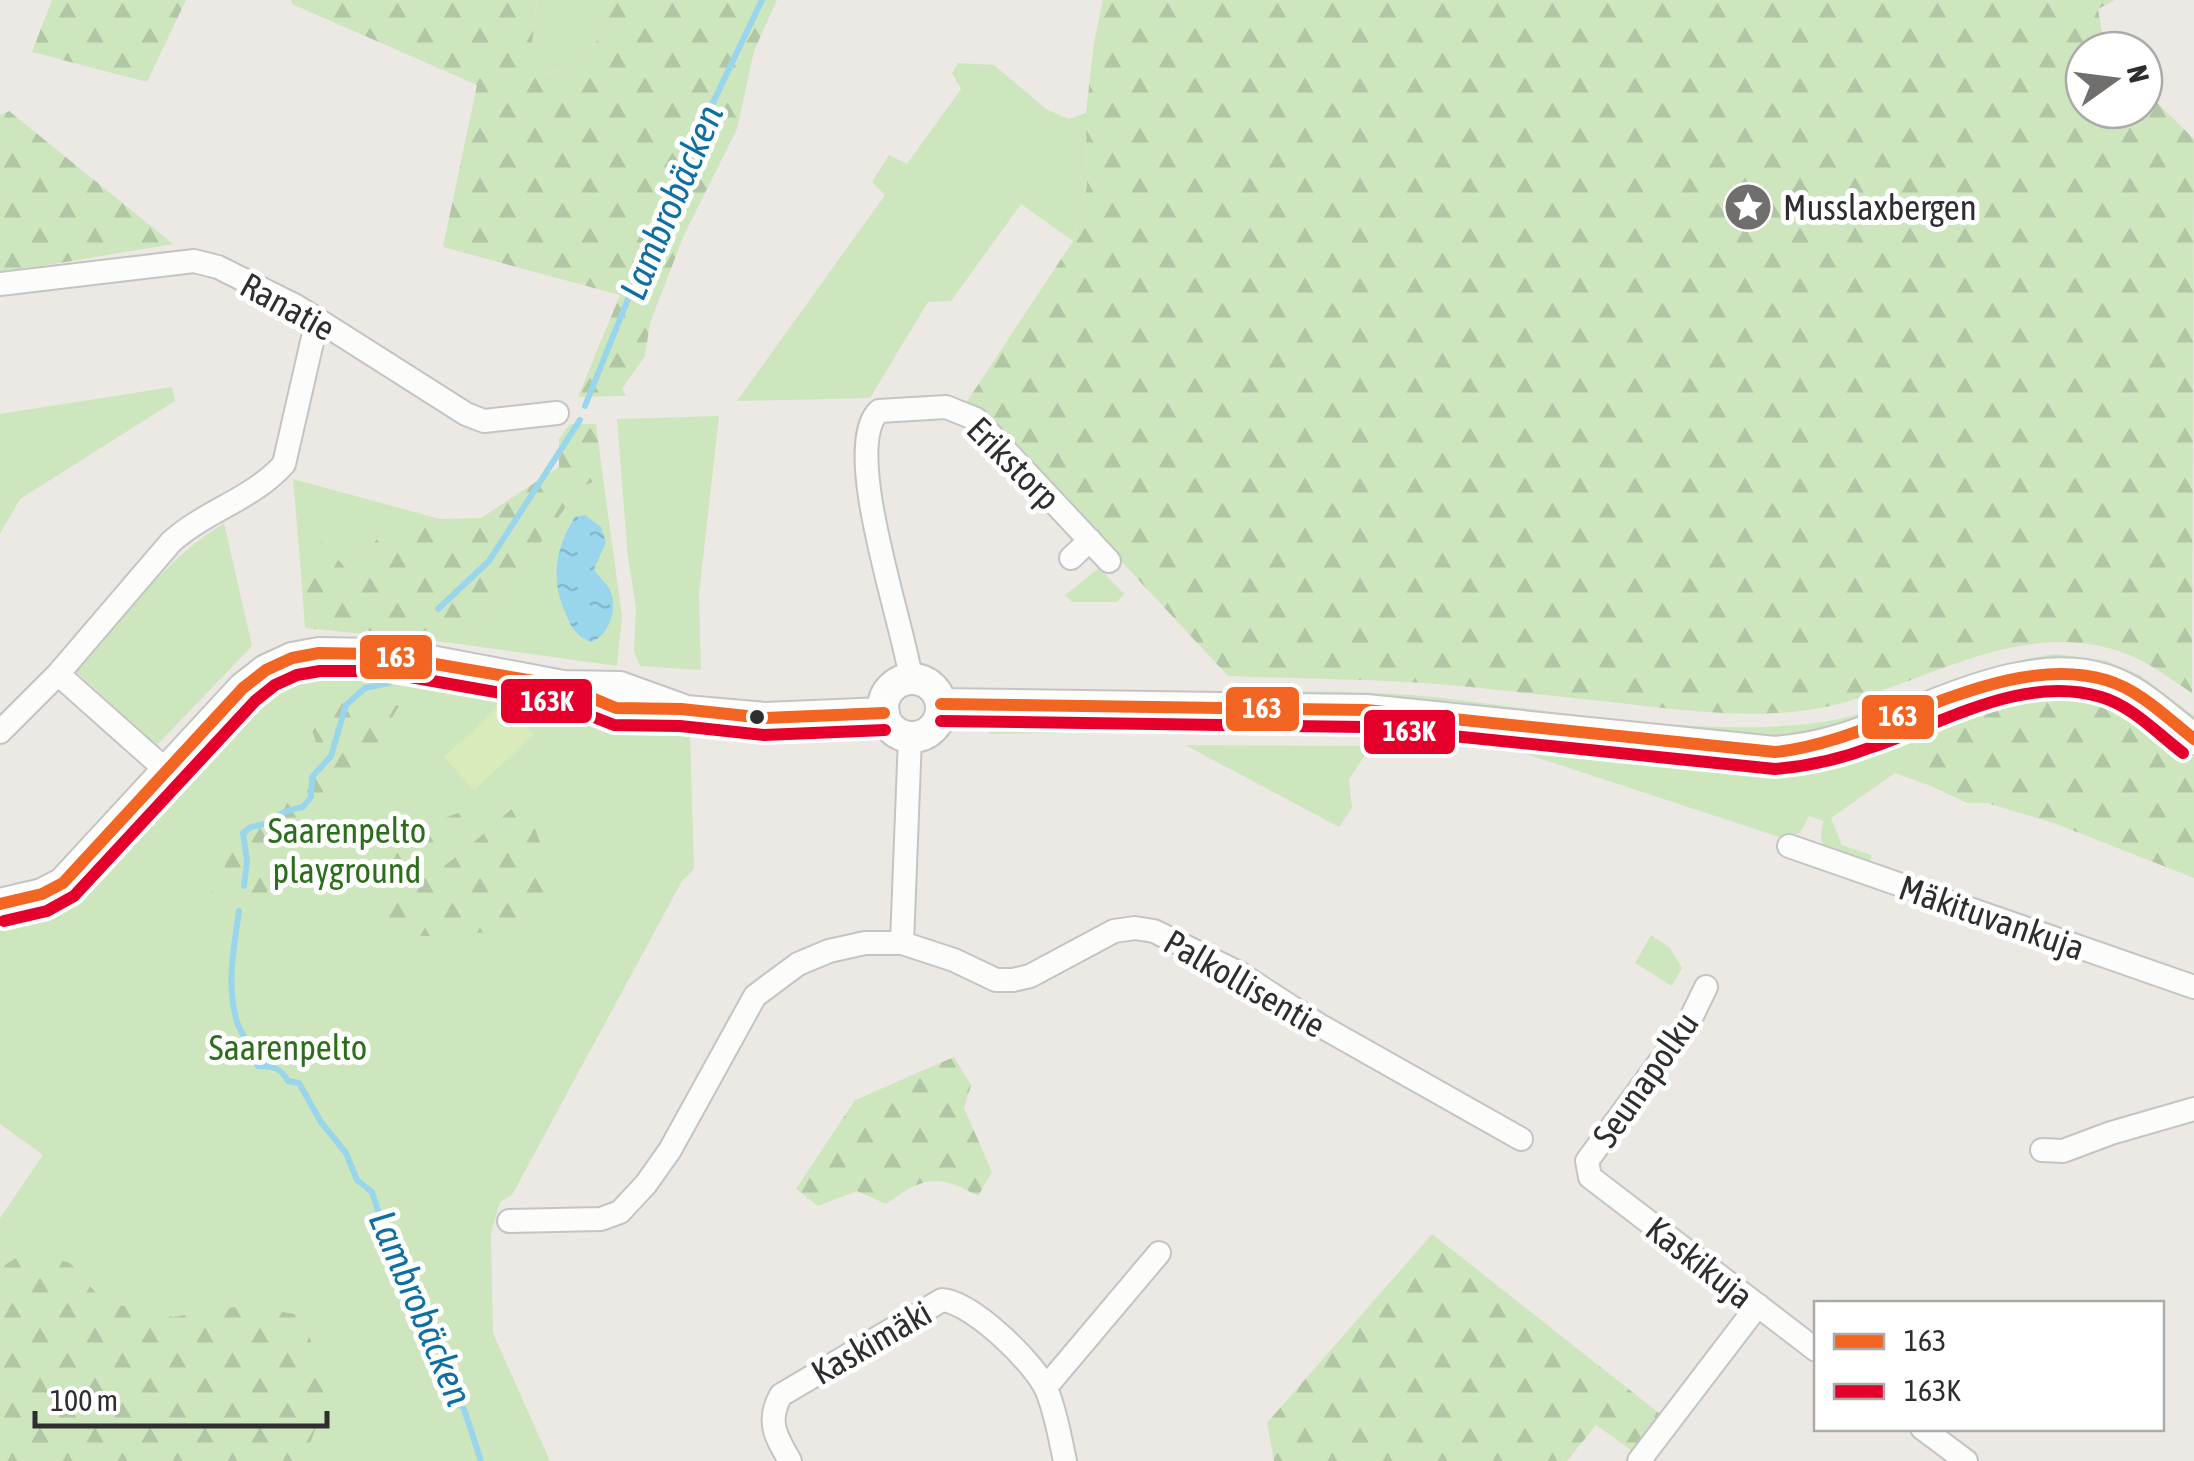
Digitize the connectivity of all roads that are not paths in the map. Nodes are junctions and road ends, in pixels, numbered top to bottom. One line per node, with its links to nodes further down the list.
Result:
1 (0, 284): 2 (street, Ranatie)
2 (317, 320): 3 (street, Ranatie); 7 (street)
3 (557, 413)
4 (1090, 540): 5 (street, Erikstorp); 6 (street, Erikstorp); 8 (street, Erikstorp)
5 (1070, 558)
6 (1109, 561)
7 (58, 674): 11 (street); 14 (street)
8 (910, 679): 9 (street); 10 (street)
9 (941, 704): 12 (street); 13 (street)
10 (884, 713): 12 (street); 14 (street)
11 (0, 732)
12 (910, 737): 17 (street)
13 (2194, 738)
14 (167, 772): 16 (street)
15 (1789, 846): 19 (street, Mäkituvankuja)
16 (0, 904)
17 (902, 944): 22 (street, Palkollisentie); 24 (street, Palkollisentie)
18 (1706, 987): 23 (street, Seunapolku)
19 (2194, 988)
20 (2194, 1109): 21 (street)
21 (2055, 1127)
22 (1521, 1139)
23 (1588, 1170): 26 (street, Kaskikuja)
24 (509, 1221)
25 (1159, 1253): 28 (street)
26 (1758, 1306): 27 (street, Kaskikuja); 32 (street)
27 (1814, 1348)
28 (1046, 1387): 30 (street, Kaskimäki); 31 (street, Kaskimäki)
29 (1926, 1431): 33 (street)
30 (790, 1461)
31 (1065, 1461)
32 (1639, 1461)
33 (1966, 1461)

